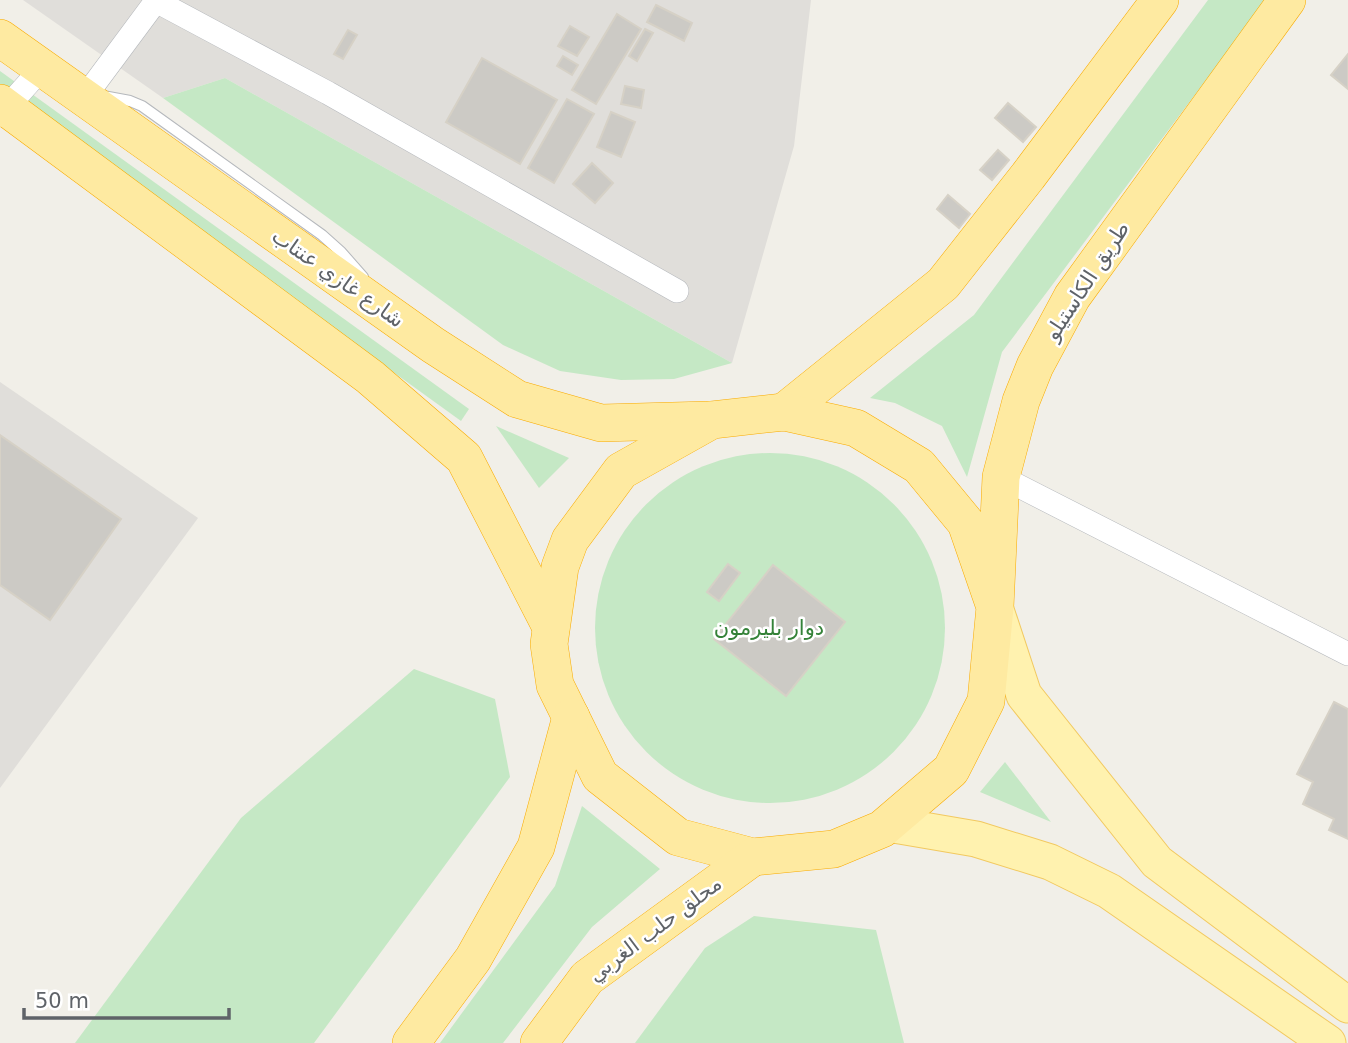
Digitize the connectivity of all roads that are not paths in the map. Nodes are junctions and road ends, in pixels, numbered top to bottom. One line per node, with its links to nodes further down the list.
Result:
1 (1160, 0): 9 (highway)
2 (1287, 0): 11 (highway, طريق الكاستيلو)
3 (155, 1): 6 (street); 8 (street)
4 (0, 38): 5 (highway, شارع غازي عنتاب)
5 (42, 68): 6 (highway, شارع غازي عنتاب); 7 (street)
6 (84, 98): 10 (highway, شارع غازي عنتاب)
7 (2, 108): 13 (highway)
8 (677, 291)
9 (784, 412): 10 (highway, شارع غازي عنتاب); 12 (highway)
10 (712, 420): 13 (highway)
11 (1001, 477): 12 (highway, طريق الكاستيلو); 14 (street)
12 (995, 607): 16 (highway, طريق الكاستيلو); 18 (main road)
13 (551, 626): 15 (highway)
14 (1348, 654)
15 (570, 717): 17 (highway); 19 (highway)
16 (887, 824): 17 (highway, طريق الكاستيلو); 21 (main road)
17 (753, 857): 20 (highway, محلق حلب الغربي)
18 (1348, 1004)
19 (411, 1043)
20 (539, 1043)
21 (1328, 1043)

